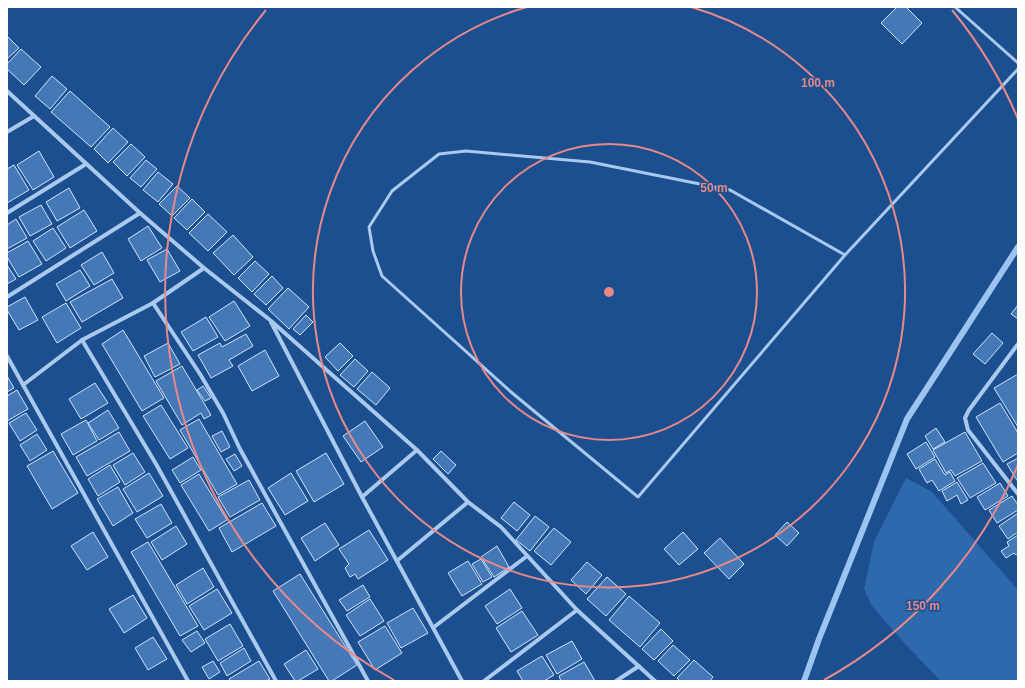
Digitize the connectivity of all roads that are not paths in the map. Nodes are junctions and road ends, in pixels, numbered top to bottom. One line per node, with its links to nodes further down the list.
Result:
1 (955, 7): 2 (lane)
2 (1018, 63)
3 (1018, 69): 10 (lane)
4 (7, 91): 5 (street)
5 (34, 116): 6 (street); 7 (street)
6 (7, 132)
7 (86, 164): 8 (street); 9 (street)
8 (7, 213)
9 (140, 213): 11 (street); 12 (street)
10 (845, 255): 10 (lane)
11 (204, 268): 13 (street); 14 (street)
12 (7, 297)
13 (153, 304): 15 (street); 30 (street)
14 (270, 320): 19 (street); 21 (street)
15 (82, 340): 18 (street); 29 (street)
16 (1018, 344): 20 (street)
17 (7, 356): 18 (street)
18 (23, 385): 28 (street)
19 (417, 450): 21 (street); 22 (street)
20 (1018, 494)
21 (362, 497): 24 (street)
22 (468, 502): 23 (street); 24 (street)
23 (527, 556): 25 (street); 26 (street)
24 (398, 560): 26 (street)
25 (577, 610): 27 (street); 32 (street)
26 (434, 627): 31 (street)
27 (639, 666): 33 (street); 34 (street)
28 (188, 681)
29 (276, 681)
30 (368, 681)
31 (462, 681)
32 (484, 681)
33 (616, 681)
34 (655, 681)

